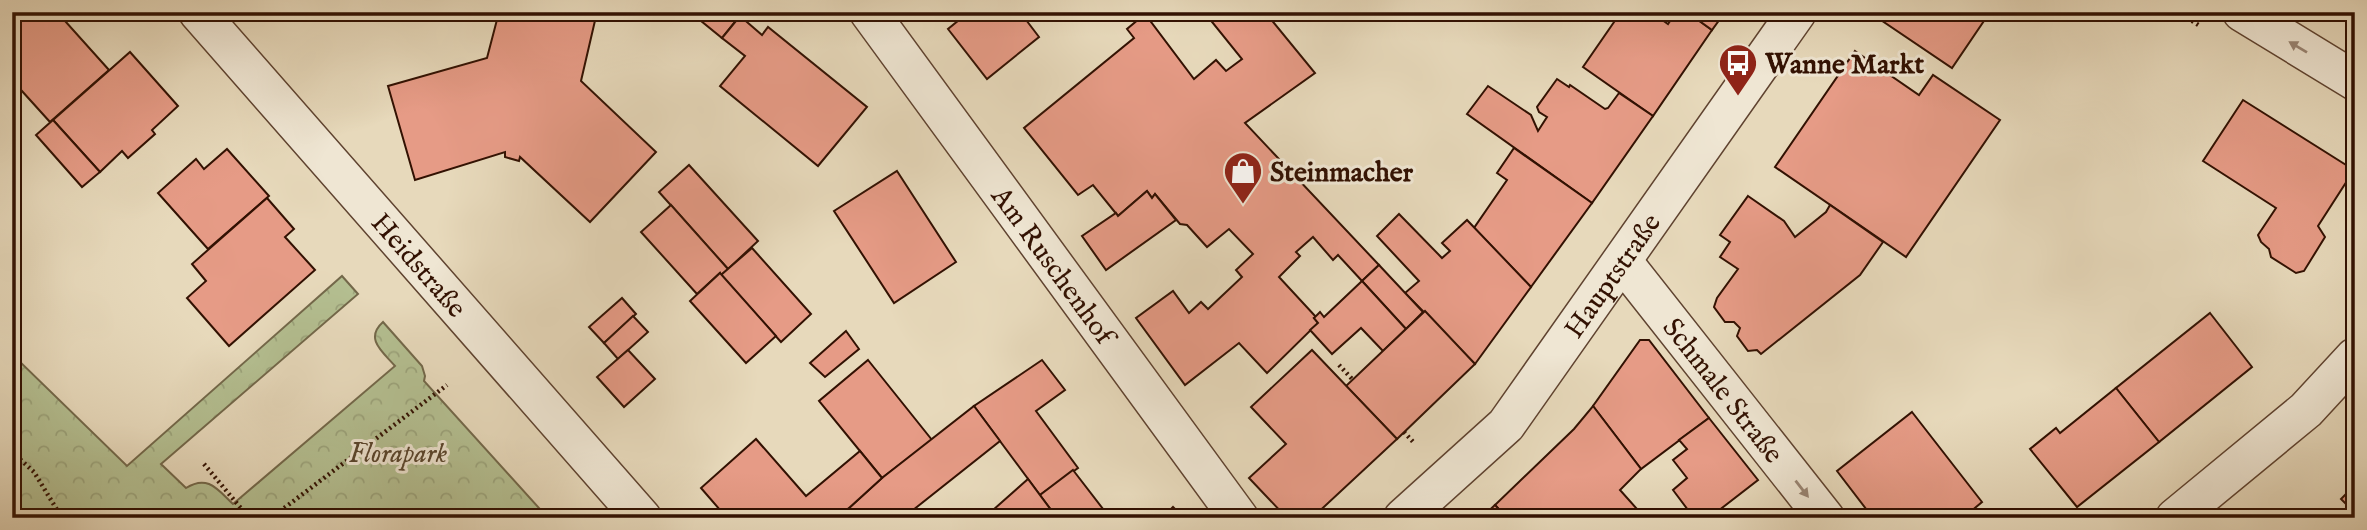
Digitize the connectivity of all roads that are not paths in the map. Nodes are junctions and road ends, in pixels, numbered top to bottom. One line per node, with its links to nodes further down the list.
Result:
1 (198, 12): 8 (street, Heidstraße)
2 (869, 12): 9 (street, Am Ruschenhof)
3 (1797, 12): 6 (street, Hauptstraße)
4 (2242, 12): 5 (street, one-way to 4)
5 (2355, 81)
6 (1623, 262): 10 (street, Hauptstraße); 11 (street, Schmale Straße, one-way to 11)
7 (2355, 357): 12 (street)
8 (642, 518)
9 (1239, 518)
10 (1404, 518)
11 (1825, 518)
12 (2175, 518)

